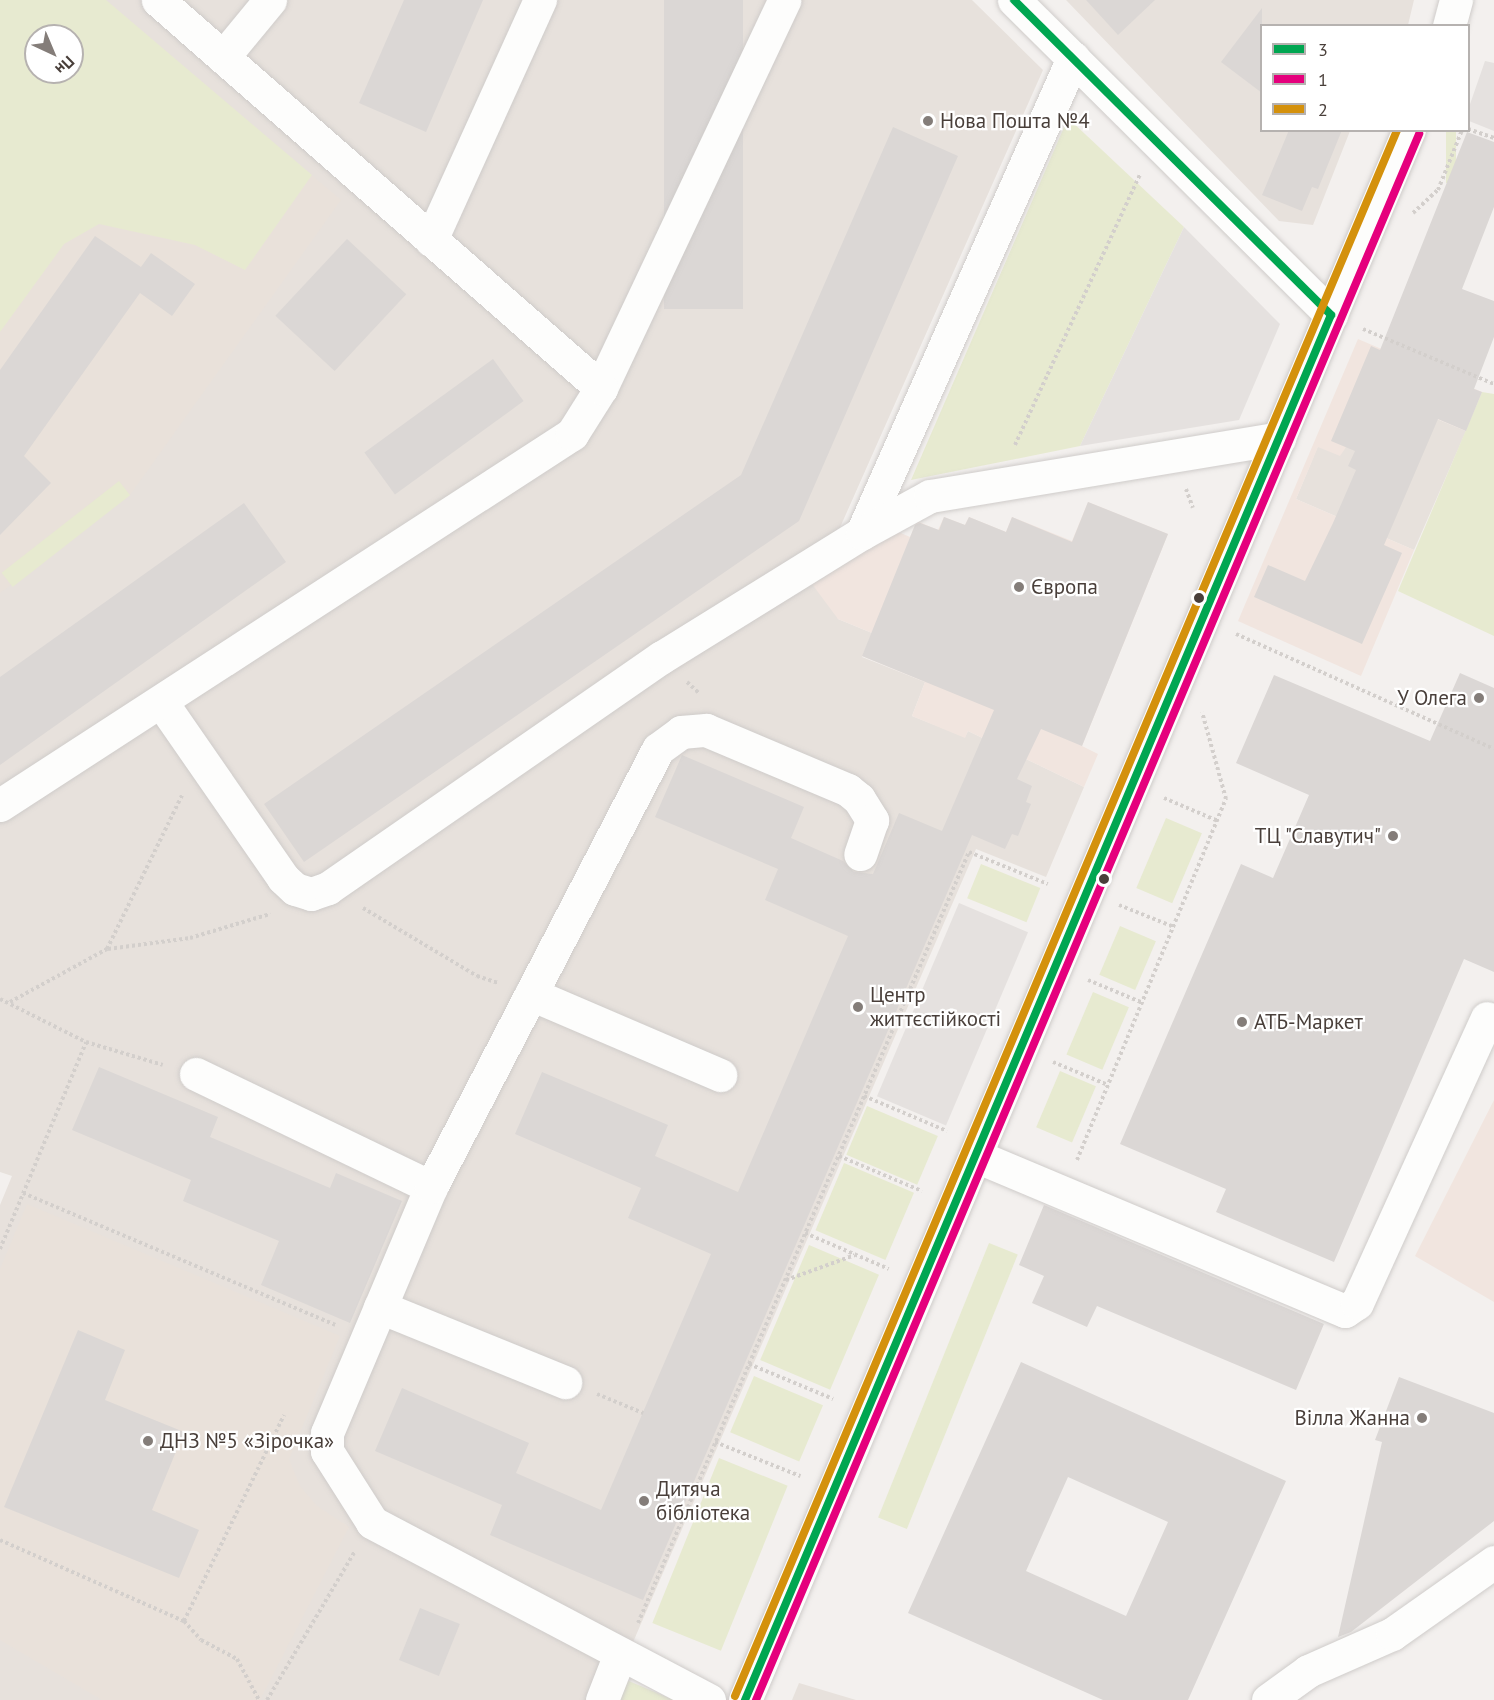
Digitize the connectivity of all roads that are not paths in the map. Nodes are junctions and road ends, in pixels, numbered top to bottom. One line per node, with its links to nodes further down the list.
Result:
1 (158, 0): 8 (street)
2 (270, 0): 8 (street)
3 (540, 0): 11 (street)
4 (784, 0): 13 (street)
5 (1014, 0): 9 (street)
6 (1456, 0): 7 (street)
7 (1450, 24)
8 (223, 57): 11 (street)
9 (1073, 58): 12 (street); 15 (street)
10 (1407, 132): 12 (street)
11 (431, 240): 13 (street)
12 (1344, 320): 14 (street)
13 (601, 388): 16 (street)
14 (1279, 438): 15 (street); 23 (street)
15 (862, 533): 16 (street)
16 (162, 703): 17 (street)
17 (0, 805)
18 (860, 854): 19 (street)
19 (531, 994): 22 (street); 24 (street)
20 (1487, 1018): 23 (street)
21 (196, 1074): 24 (street)
22 (720, 1075)
23 (976, 1156): 31 (street)
24 (431, 1187): 25 (street)
25 (380, 1307): 26 (street); 28 (street)
26 (565, 1382)
27 (1494, 1562): 32 (street)
28 (628, 1640): 29 (street); 30 (street)
29 (602, 1700)
30 (709, 1700)
31 (745, 1700)
32 (1268, 1700)

